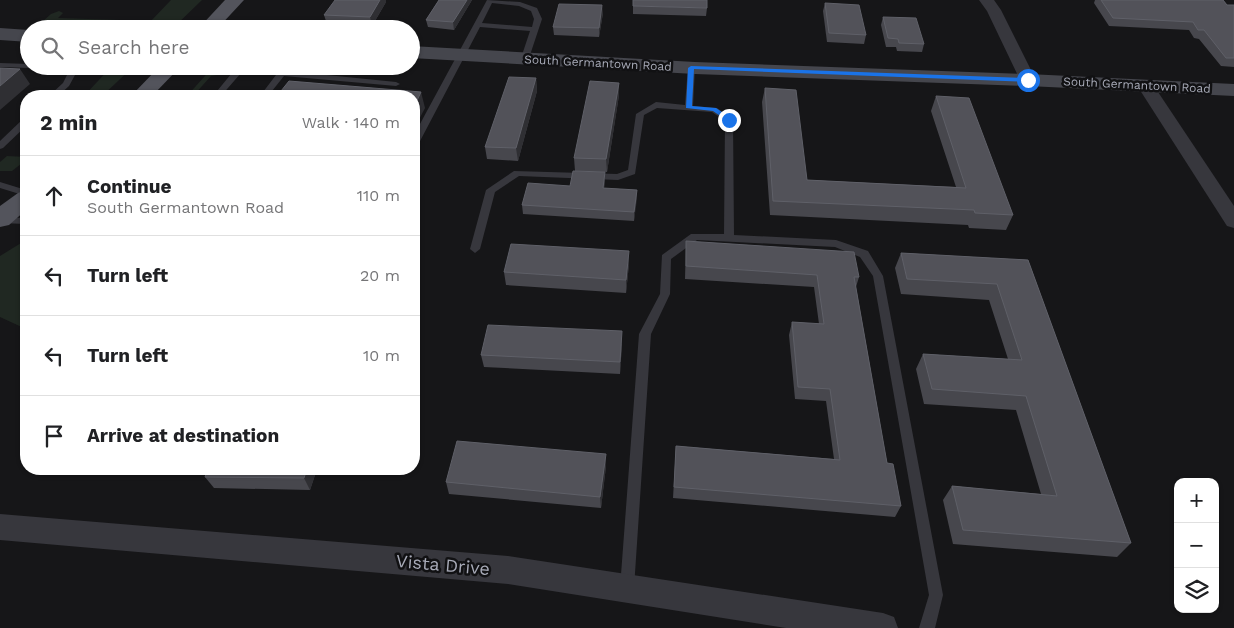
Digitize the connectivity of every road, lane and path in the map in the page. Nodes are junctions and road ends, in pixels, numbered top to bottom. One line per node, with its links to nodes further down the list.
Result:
1 (235, 0): 3 (main road)
2 (986, 0): 19 (street)
3 (216, 20)
4 (478, 25): 5 (lane); 5 (lane); 9 (lane)
5 (534, 29): 10 (lane)
6 (0, 34): 7 (main road)
7 (20, 35)
8 (420, 53): 9 (main road, South Germantown Road)
9 (462, 55): 10 (main road, South Germantown Road); 29 (lane)
10 (525, 58): 13 (main road, South Germantown Road)
11 (0, 65): 12 (lane)
12 (20, 66)
13 (691, 68): 19 (main road, South Germantown Road); 27 (lane)
14 (71, 75): 22 (lane)
15 (162, 75): 23 (main road)
16 (235, 75): 24 (lane)
17 (280, 75): 25 (lane)
18 (324, 75): 20 (lane)
19 (1028, 80): 21 (main road, South Germantown Road)
20 (396, 84)
21 (1146, 87): 26 (main road, South Germantown Road); 35 (street)
22 (60, 90)
23 (148, 90)
24 (222, 90)
25 (269, 90)
26 (1234, 90)
27 (689, 108): 37 (lane); 38 (lane)
28 (20, 127): 30 (lane)
29 (420, 132)
30 (0, 146)
31 (0, 185): 32 (lane)
32 (20, 191)
33 (20, 203): 34 (main road)
34 (0, 220): 36 (lane)
35 (1234, 221)
36 (20, 222)
37 (729, 238): 40 (lane); 42 (lane)
38 (475, 249)
39 (0, 527): 40 (street, Vista Drive)
40 (627, 589): 41 (street, Vista Drive)
41 (883, 628)
42 (927, 628)

